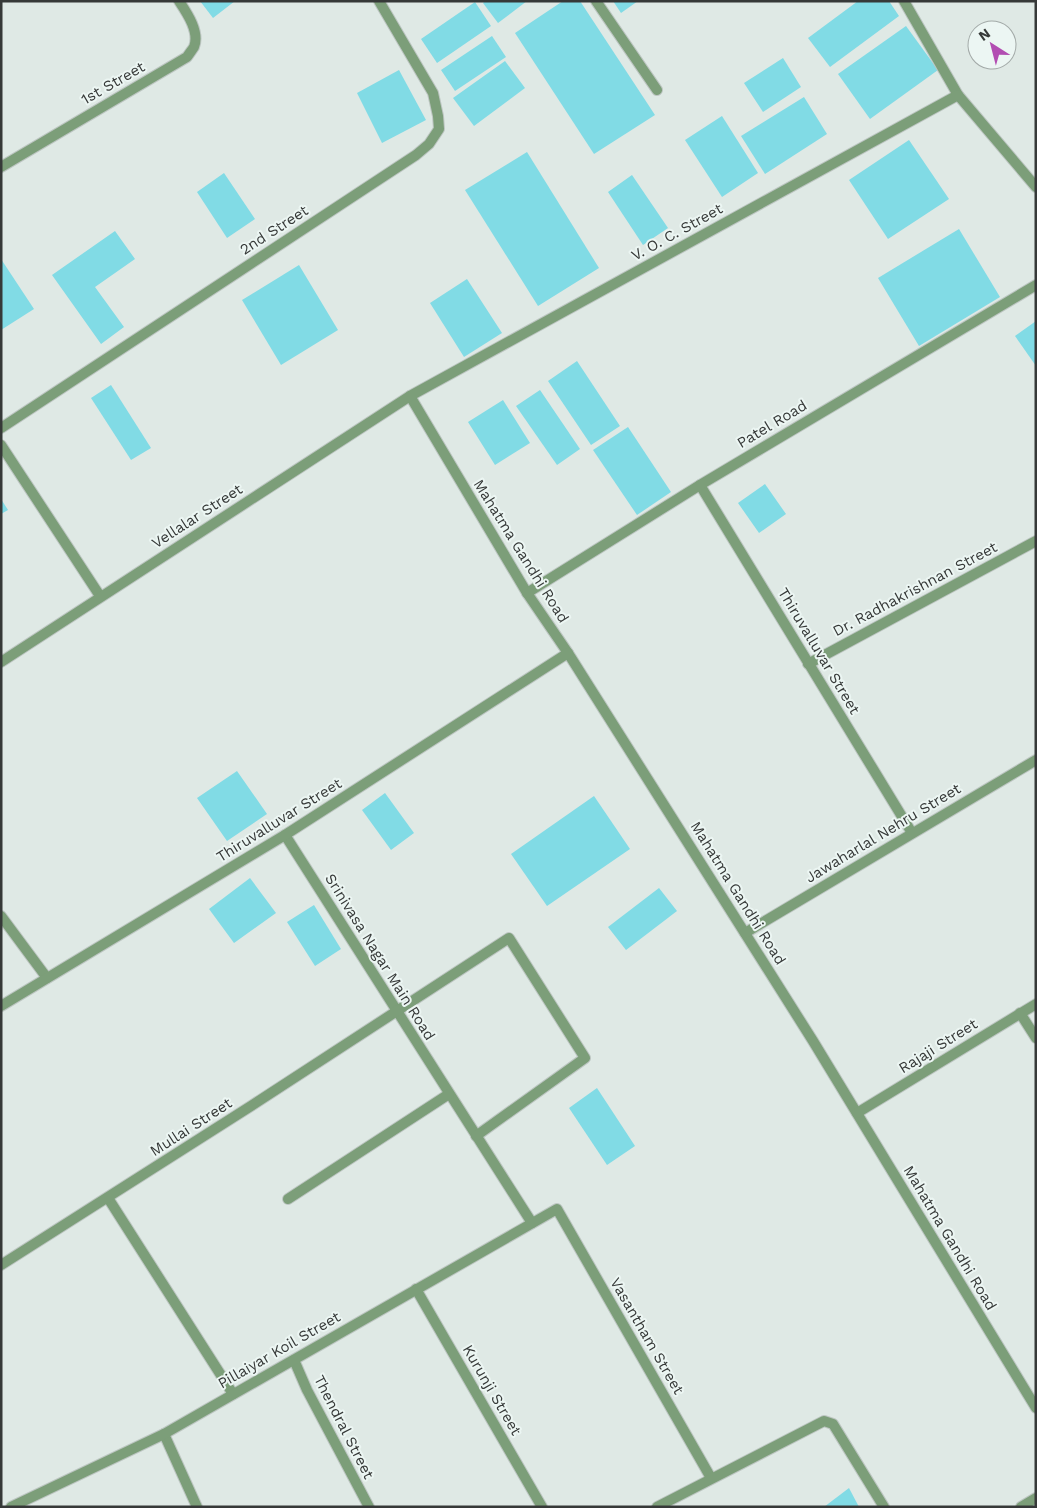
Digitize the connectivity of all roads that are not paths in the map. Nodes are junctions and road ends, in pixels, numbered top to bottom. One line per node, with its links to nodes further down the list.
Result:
1 (179, 1): 7 (street, 1st Street)
2 (379, 1): 11 (street, 2nd Street)
3 (596, 1): 5 (street)
4 (904, 1): 6 (street)
5 (657, 90)
6 (958, 94): 8 (street); 10 (street, V. O. C. Street)
7 (1, 167)
8 (1036, 187)
9 (1036, 285): 13 (street, Patel Road)
10 (410, 396): 15 (street, Mahatma Gandhi Road); 16 (street, Vellalar Street)
11 (1, 428)
12 (1, 446): 16 (street)
13 (700, 485): 15 (street, Patel Road); 19 (street, Thiruvalluvar Street)
14 (1036, 541): 19 (street, Dr. Radhakrishnan Street)
15 (527, 593): 17 (street, Mahatma Gandhi Road)
16 (100, 596): 18 (street, Vellalar Street)
17 (568, 652): 22 (street, Thiruvalluvar Street); 24 (street, Mahatma Gandhi Road)
18 (1, 662)
19 (808, 664): 21 (street, Thiruvalluvar Street)
20 (1036, 760): 21 (street, Jawaharlal Nehru Street)
21 (912, 833): 24 (street, Jawaharlal Nehru Street)
22 (285, 835): 25 (street, Thiruvalluvar Street); 28 (street, Srinivasa Nagar Main Road)
23 (1, 916): 25 (street)
24 (745, 933): 32 (street, Mahatma Gandhi Road)
25 (47, 978): 27 (street, Thiruvalluvar Street)
26 (1036, 1004): 29 (street, Rajaji Street)
27 (1, 1006)
28 (397, 1012): 31 (street, Srinivasa Nagar Main Road); 33 (street, Mullai Street); 34 (street, Mullai Street)
29 (1020, 1013): 30 (street); 32 (street, Rajaji Street)
30 (1036, 1038)
31 (449, 1094): 33 (street, Srinivasa Nagar Main Road); 35 (street)
32 (857, 1113): 42 (street, Mahatma Gandhi Road)
33 (476, 1136): 37 (street, Srinivasa Nagar Main Road)
34 (108, 1198): 38 (street, Mullai Street); 41 (street)
35 (288, 1199)
36 (557, 1209): 37 (street, Pillaiyar Koil Street); 44 (street, Vasantham Street)
37 (532, 1223): 39 (street, Pillaiyar Koil Street)
38 (1, 1265)
39 (416, 1289): 40 (street, Pillaiyar Koil Street); 49 (street, Kurunji Street)
40 (294, 1360): 41 (street, Pillaiyar Koil Street); 48 (street, Thendral Street)
41 (233, 1394): 43 (street, Pillaiyar Koil Street)
42 (1036, 1408)
43 (164, 1434): 46 (street, Pillaiyar Koil Street); 47 (street)
44 (711, 1478): 50 (street); 51 (street)
45 (1036, 1498): 52 (street)
46 (11, 1507)
47 (197, 1507)
48 (369, 1507)
49 (542, 1507)
50 (657, 1507)
51 (884, 1507)
52 (1021, 1507)

